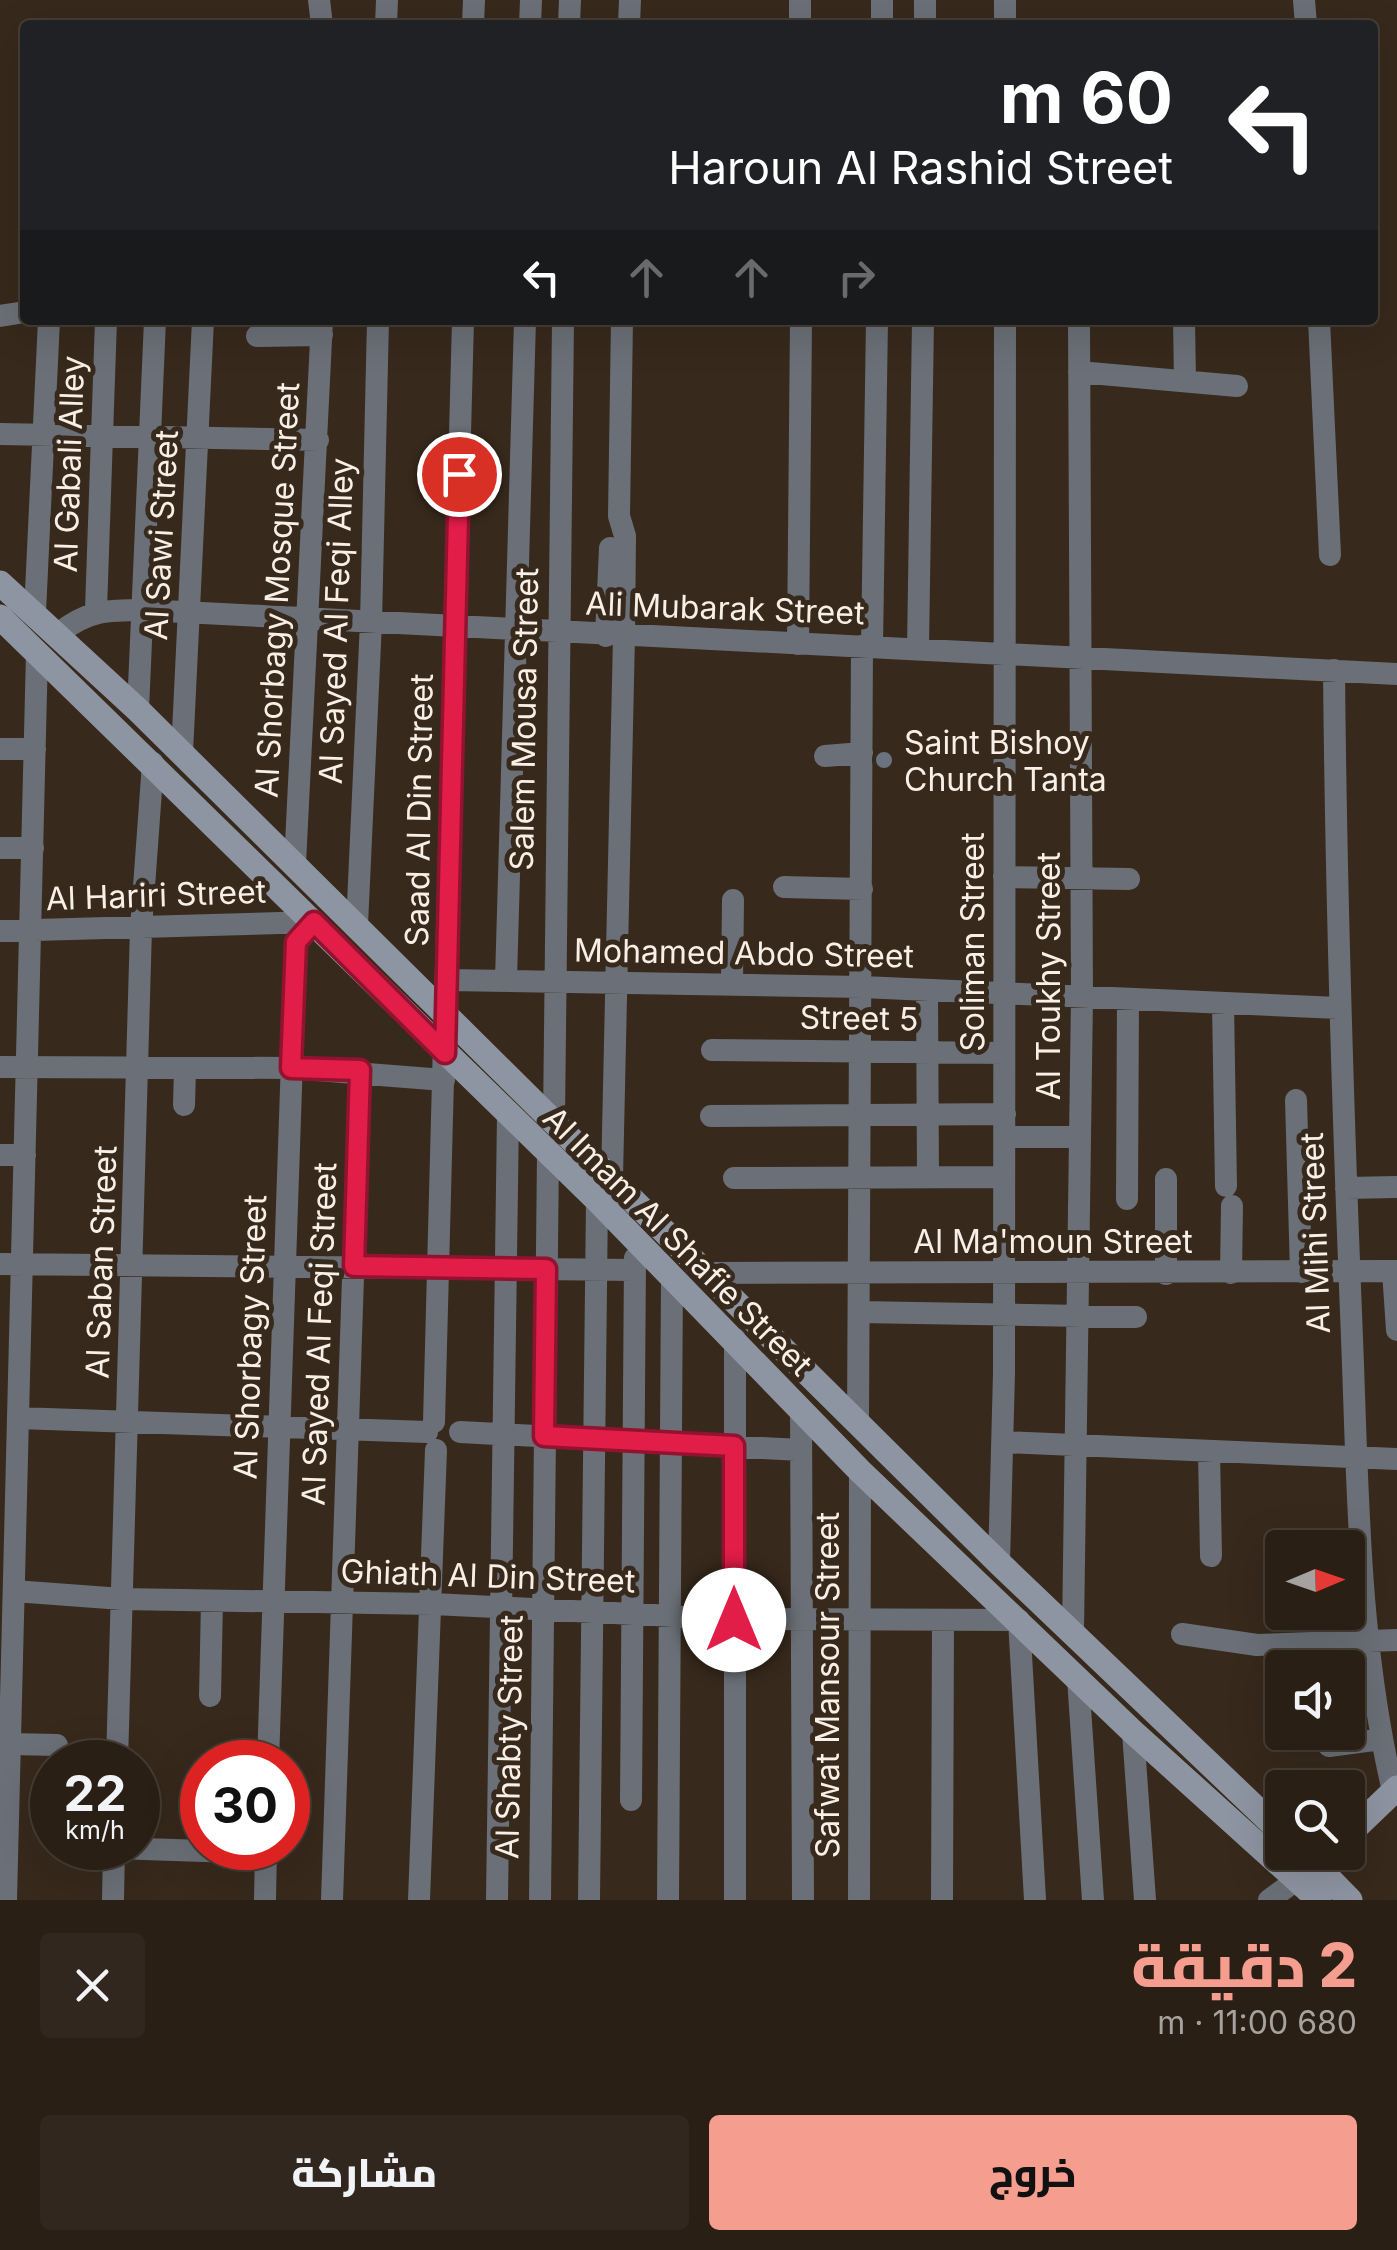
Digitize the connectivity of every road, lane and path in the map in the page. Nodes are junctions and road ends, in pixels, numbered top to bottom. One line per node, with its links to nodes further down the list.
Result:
1 (50, 325): 23 (street)
2 (106, 325): 24 (street, Al Gabali Alley)
3 (155, 325): 25 (street)
4 (203, 325): 26 (street, Al Sawi Street)
5 (378, 325): 36 (street, Al Sayed Al Feqi Alley)
6 (463, 325): 37 (street, Saad Al Din Street)
7 (524, 325): 38 (street)
8 (563, 325): 40 (street, Salem Mousa Street)
9 (622, 325): 41 (street)
10 (801, 325): 42 (street)
11 (877, 325): 43 (street)
12 (923, 325): 44 (street)
13 (1005, 325): 46 (street, Soliman Street)
14 (1079, 325): 19 (street, Al Toukhy Street)
15 (1184, 325): 20 (street)
16 (1319, 325): 28 (street)
17 (322, 327): 18 (street); 27 (street, Al Shorbagy Mosque Street)
18 (257, 336)
19 (1079, 372): 20 (street); 47 (street, Al Toukhy Street)
20 (1185, 381): 21 (street)
21 (1238, 386)
22 (0, 434): 23 (street)
23 (46, 435): 24 (street); 32 (street)
24 (102, 436): 25 (street); 30 (street, Al Gabali Alley)
25 (150, 437): 26 (street); 31 (street)
26 (198, 437): 27 (street); 33 (street, Al Sawi Street)
27 (318, 440): 35 (street, Al Shorbagy Mosque Street)
28 (1330, 556)
29 (0, 583): 32 (main road, Al Imam Al Shafie Street)
30 (96, 610): 31 (street, Ali Mubarak Street); 39 (street)
31 (144, 610): 33 (street, Ali Mubarak Street); 50 (street)
32 (35, 612): 39 (main road, Al Imam Al Shafie Street)
33 (191, 613): 35 (street, Ali Mubarak Street); 53 (street, Al Sawi Street)
34 (0, 618): 45 (main road, Al Imam Al Shafie Street)
35 (309, 618): 36 (street, Ali Mubarak Street); 59 (street, Al Shorbagy Mosque Street)
36 (371, 622): 37 (street, Ali Mubarak Street); 67 (street, Al Sayed Al Feqi Alley)
37 (455, 627): 38 (street, Ali Mubarak Street); 71 (street, Saad Al Din Street)
38 (518, 631): 40 (street, Ali Mubarak Street); 72 (street)
39 (58, 634): 50 (main road, Al Imam Al Shafie Street)
40 (557, 634): 41 (street, Ali Mubarak Street); 73 (street, Salem Mousa Street)
41 (615, 636): 42 (street, Ali Mubarak Street); 74 (street)
42 (798, 644): 43 (street, Ali Mubarak Street)
43 (867, 646): 44 (street, Ali Mubarak Street); 54 (street)
44 (918, 649): 46 (street, Ali Mubarak Street)
45 (38, 653): 52 (street); 56 (main road, Al Imam Al Shafie Street)
46 (1004, 653): 47 (street, Ali Mubarak Street); 60 (street, Soliman Street)
47 (1082, 658): 48 (street, Ali Mubarak Street); 61 (street, Al Toukhy Street)
48 (1334, 670): 49 (street, Ali Mubarak Street); 82 (street, Al Mihi Street)
49 (1397, 674)
50 (138, 710): 53 (main road, Al Imam Al Shafie Street)
51 (0, 749): 52 (street)
52 (36, 749): 58 (street)
53 (182, 753): 59 (main road, Al Imam Al Shafie Street)
54 (862, 753): 55 (street); 64 (street)
55 (824, 756)
56 (153, 763): 66 (main road, Al Imam Al Shafie Street); 68 (street, Al Saban Street)
57 (0, 848): 58 (street)
58 (33, 848): 70 (street)
59 (295, 864): 67 (main road, Al Imam Al Shafie Street)
60 (1004, 877): 61 (street); 78 (street, Soliman Street)
61 (1081, 878): 62 (street); 79 (street, Al Toukhy Street)
62 (1129, 879)
63 (784, 887): 64 (street)
64 (862, 889): 76 (street)
65 (733, 900): 75 (street)
66 (314, 922): 68 (street, Al Hariri Street); 87 (main road, Al Imam Al Shafie Street); 91 (street, Al Shorbagy Street)
67 (357, 925): 83 (main road, Al Imam Al Shafie Street)
68 (141, 928): 70 (street, Al Hariri Street); 92 (street, Al Saban Street)
69 (0, 931): 70 (street, Al Hariri Street)
70 (31, 931): 90 (street)
71 (447, 980): 72 (street, Mohamed Abdo Street); 83 (street, Saad Al Din Street)
72 (506, 980): 73 (street, Mohamed Abdo Street)
73 (553, 980): 74 (street, Mohamed Abdo Street); 102 (street, Salem Mousa Street)
74 (616, 982): 75 (street, Mohamed Abdo Street); 111 (street)
75 (732, 984): 76 (street, Mohamed Abdo Street)
76 (862, 987): 77 (street, Mohamed Abdo Street); 85 (street)
77 (927, 990): 78 (street, Mohamed Abdo Street); 86 (street)
78 (1005, 993): 79 (street, Mohamed Abdo Street); 88 (street, Soliman Street)
79 (1082, 997): 80 (street, Mohamed Abdo Street); 104 (street, Al Toukhy Street)
80 (1128, 998): 81 (street, Mohamed Abdo Street); 116 (street)
81 (1223, 1003): 82 (street, Mohamed Abdo Street); 133 (street)
82 (1338, 1008): 115 (street, Al Mihi Street)
83 (446, 1013): 87 (street, Saad Al Din Street); 102 (main road, Al Imam Al Shafie Street)
84 (712, 1050): 85 (street, Street 5)
85 (862, 1050): 86 (street, Street 5); 101 (street)
86 (927, 1051): 88 (street, Street 5); 99 (street)
87 (445, 1053): 95 (street, Saad Al Din Street); 98 (main road, Al Imam Al Shafie Street)
88 (1004, 1053): 103 (street, Soliman Street)
89 (0, 1067): 90 (street)
90 (28, 1067): 92 (street); 106 (street)
91 (291, 1068): 93 (street); 94 (street); 121 (street, Al Shorbagy Street)
92 (139, 1069): 93 (street); 120 (street, Al Saban Street)
93 (184, 1069): 97 (street)
94 (360, 1070): 95 (street); 122 (street, Al Sayed Al Feqi Street)
95 (444, 1080): 123 (street, Saad Al Din Street)
96 (1296, 1100): 131 (street)
97 (184, 1105)
98 (508, 1115): 107 (main road, Al Imam Al Shafie Street); 124 (street)
99 (928, 1115): 101 (street); 103 (street); 109 (street)
100 (712, 1116): 101 (street)
101 (861, 1116): 108 (street)
102 (554, 1120): 111 (main road, Al Imam Al Shafie Street)
103 (1005, 1126): 104 (street); 110 (street, Soliman Street)
104 (1080, 1138): 136 (street, Al Toukhy Street)
105 (0, 1155): 106 (street)
106 (25, 1155): 119 (street)
107 (548, 1155): 117 (main road, Al Imam Al Shafie Street); 125 (street, Al Shabty Street)
108 (860, 1177): 109 (street); 112 (street); 130 (street)
109 (928, 1177): 110 (street)
110 (1004, 1177): 134 (street, Soliman Street)
111 (612, 1178): 132 (main road, Al Imam Al Shafie Street)
112 (734, 1178)
113 (1166, 1179): 135 (street)
114 (1397, 1187): 115 (street)
115 (1346, 1188): 128 (street, Al Mihi Street)
116 (1126, 1199)
117 (597, 1200): 118 (main road, Al Imam Al Shafie Street); 126 (street)
118 (635, 1238): 127 (street); 137 (main road, Al Imam Al Shafie Street)
119 (11, 1264): 120 (street); 145 (street)
120 (133, 1265): 121 (street); 147 (street, Al Saban Street)
121 (284, 1266): 122 (street); 148 (street, Al Shorbagy Street)
122 (354, 1266): 123 (street); 149 (street, Al Sayed Al Feqi Street)
123 (438, 1266): 124 (street); 151 (street, Saad Al Din Street)
124 (505, 1268): 125 (street); 150 (street)
125 (546, 1269): 126 (street); 152 (street, Al Shabty Street)
126 (596, 1270): 127 (street); 153 (street)
127 (634, 1270): 154 (street)
128 (1349, 1271): 129 (street, Al Ma'moun Street); 131 (street, Al Ma'moun Street); 161 (street, Al Mihi Street)
129 (1395, 1271): 142 (street)
130 (860, 1272): 132 (street, Al Ma'moun Street); 134 (street, Al Ma'moun Street); 138 (street)
131 (1300, 1272): 133 (street, Al Ma'moun Street)
132 (708, 1273): 146 (main road, Al Imam Al Shafie Street)
133 (1231, 1273): 135 (street, Al Ma'moun Street)
134 (1004, 1274): 136 (street, Al Ma'moun Street); 139 (street, Soliman Street)
135 (1166, 1274): 136 (street, Al Ma'moun Street)
136 (1078, 1275): 140 (street, Al Toukhy Street)
137 (672, 1277): 143 (main road, Al Imam Al Shafie Street); 155 (street)
138 (859, 1312): 139 (street); 146 (street)
139 (1004, 1314): 140 (street); 156 (street, Soliman Street)
140 (1077, 1316): 141 (street); 158 (street, Al Toukhy Street)
141 (1136, 1317)
142 (1397, 1330)
143 (734, 1340): 144 (main road, Al Imam Al Shafie Street); 157 (street)
144 (801, 1412): 159 (street); 163 (main road, Al Imam Al Shafie Street)
145 (18, 1418): 147 (street); 166 (street)
146 (858, 1420): 165 (main road, Al Imam Al Shafie Street)
147 (128, 1422): 148 (street); 167 (street, Al Saban Street)
148 (279, 1426): 149 (street); 169 (street, Al Shorbagy Street)
149 (348, 1428): 151 (street); 170 (street, Al Sayed Al Feqi Street)
150 (503, 1434): 151 (street); 152 (street); 172 (street)
151 (432, 1435): 171 (street, Saad Al Din Street)
152 (544, 1436): 153 (street); 173 (street, Al Shabty Street)
153 (594, 1438): 154 (street); 174 (street)
154 (633, 1440): 155 (street); 175 (street)
155 (671, 1442): 157 (street); 176 (street)
156 (1004, 1442): 158 (street); 165 (street, Soliman Street)
157 (734, 1446): 159 (street); 177 (street)
158 (1076, 1446): 160 (street); 182 (street, Al Toukhy Street)
159 (801, 1450): 178 (street)
160 (1209, 1451): 161 (street); 164 (street)
161 (1357, 1458): 162 (street); 185 (street, Al Mihi Street)
162 (1397, 1460)
163 (860, 1470): 179 (street, Safwat Mansour Street); 181 (main road, Al Imam Al Shafie Street)
164 (1211, 1556)
165 (999, 1563): 182 (main road, Al Imam Al Shafie Street)
166 (14, 1592): 167 (street, Ghiath Al Din Street); 186 (street)
167 (122, 1599): 168 (street, Ghiath Al Din Street); 191 (street, Al Saban Street)
168 (212, 1601): 169 (street, Ghiath Al Din Street); 188 (street)
169 (274, 1602): 170 (street, Ghiath Al Din Street); 192 (street, Al Shorbagy Street)
170 (342, 1603): 171 (street, Ghiath Al Din Street); 207 (street, Al Sayed Al Feqi Street)
171 (434, 1604): 172 (street, Ghiath Al Din Street); 208 (street, Saad Al Din Street)
172 (501, 1607): 173 (street, Ghiath Al Din Street); 209 (street)
173 (543, 1610): 174 (street, Ghiath Al Din Street); 210 (street, Al Shabty Street)
174 (592, 1611): 175 (street, Ghiath Al Din Street); 211 (street)
175 (632, 1612): 176 (street, Ghiath Al Din Street); 198 (street)
176 (670, 1614): 177 (street, Ghiath Al Din Street); 212 (street)
177 (734, 1620): 178 (street, Ghiath Al Din Street); 213 (street)
178 (802, 1620): 179 (street, Ghiath Al Din Street); 214 (street)
179 (860, 1620): 180 (street, Ghiath Al Din Street); 215 (street, Safwat Mansour Street)
180 (943, 1620): 181 (street, Ghiath Al Din Street); 216 (street)
181 (1019, 1620): 187 (main road, Al Imam Al Shafie Street); 217 (street)
182 (1072, 1632): 199 (main road, Al Imam Al Shafie Street)
183 (1182, 1634): 185 (street)
184 (1397, 1640): 185 (street)
185 (1367, 1641): 190 (street, Al Mihi Street)
186 (6, 1666): 194 (street)
187 (1078, 1678): 189 (main road, Al Imam Al Shafie Street); 218 (street)
188 (210, 1696)
189 (1133, 1732): 203 (main road, Al Imam Al Shafie Street); 219 (street)
190 (1381, 1739): 193 (street); 197 (street, Al Mihi Street)
191 (118, 1740)
192 (269, 1740)
193 (1365, 1741)
194 (10, 1744): 195 (street); 196 (street)
195 (30, 1744)
196 (5, 1768): 204 (street)
197 (1395, 1790): 200 (main road)
198 (630, 1800)
199 (1265, 1817)
200 (1365, 1819)
201 (114, 1870): 205 (street)
202 (266, 1870): 206 (street)
203 (1311, 1876): 220 (street); 221 (main road, Al Imam Al Shafie Street)
204 (6, 1900)
205 (113, 1900)
206 (265, 1900)
207 (332, 1900)
208 (419, 1900)
209 (497, 1900)
210 (540, 1900)
211 (589, 1900)
212 (668, 1900)
213 (735, 1900)
214 (803, 1900)
215 (859, 1900)
216 (942, 1900)
217 (1035, 1900)
218 (1094, 1900)
219 (1145, 1900)
220 (1269, 1900)
221 (1350, 1900)

